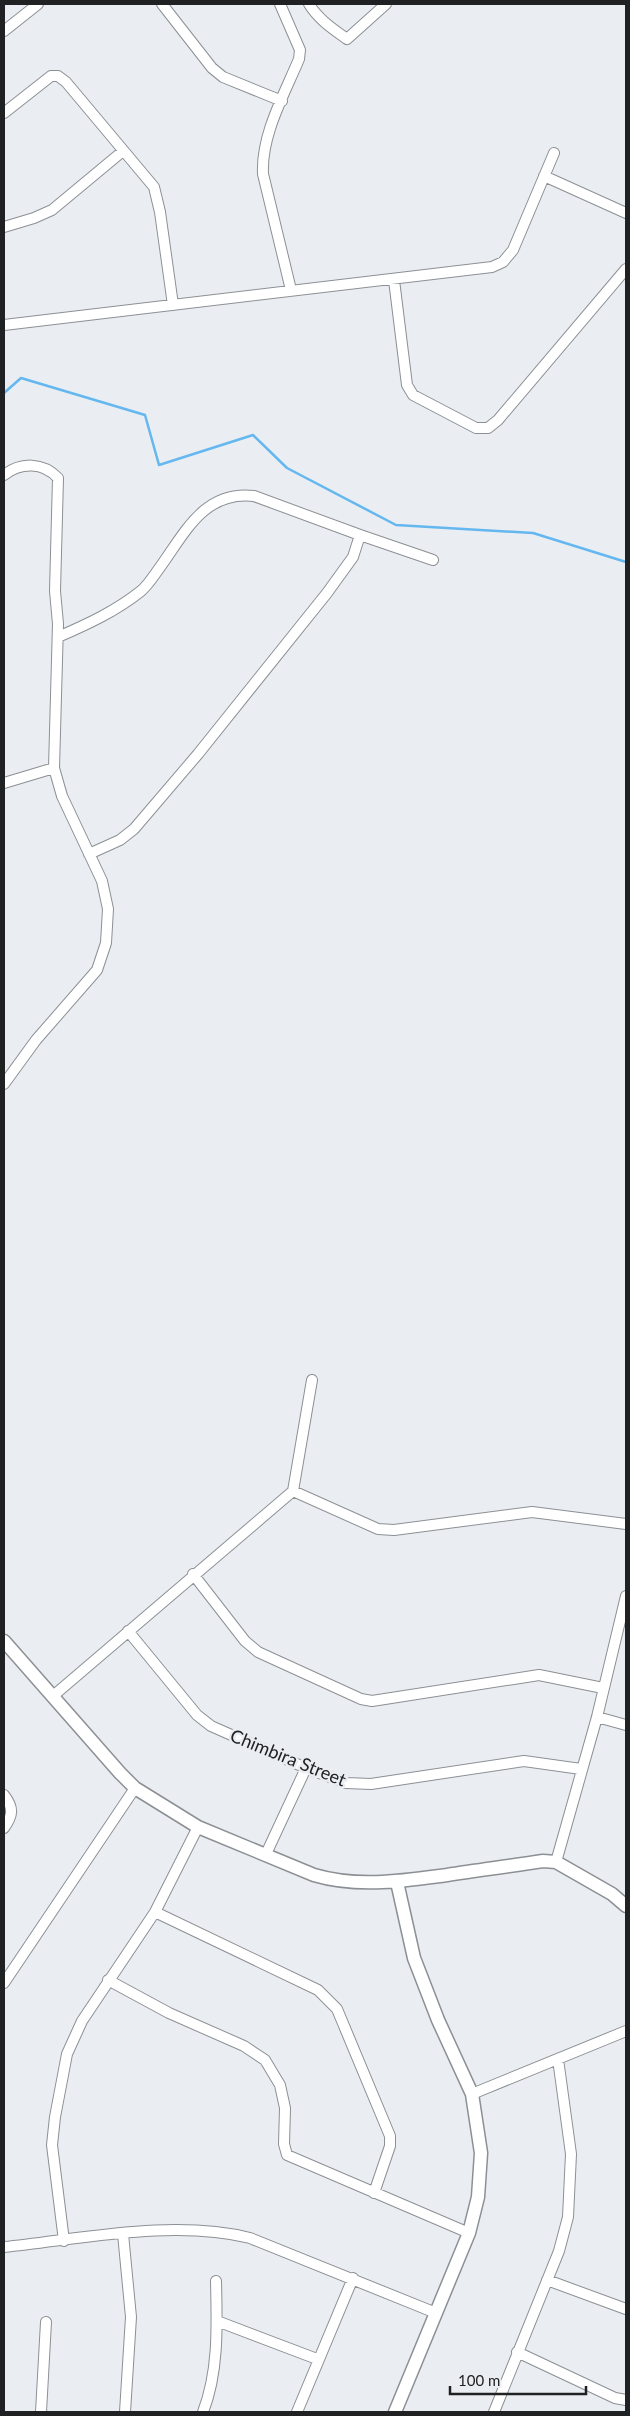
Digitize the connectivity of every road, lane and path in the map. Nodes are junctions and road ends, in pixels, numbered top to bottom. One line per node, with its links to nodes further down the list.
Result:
1 (38, 4): 6 (street)
2 (162, 4): 7 (street)
3 (280, 4): 7 (street)
4 (309, 4): 5 (street)
5 (386, 4)
6 (4, 31)
7 (282, 101): 16 (street)
8 (4, 113): 9 (street)
9 (123, 151): 13 (street); 17 (street)
10 (554, 154): 11 (street)
11 (544, 176): 12 (street); 15 (street)
12 (626, 212)
13 (4, 227)
14 (626, 268): 15 (street)
15 (394, 280): 16 (street)
16 (291, 290): 17 (street)
17 (172, 304): 18 (street)
18 (4, 325)
19 (4, 475): 22 (street)
20 (360, 535): 21 (street); 22 (street); 25 (street)
21 (433, 560)
22 (58, 637): 23 (street)
23 (54, 768): 24 (street); 25 (street)
24 (4, 782)
25 (89, 854): 26 (street)
26 (4, 1084)
27 (312, 1380): 28 (street)
28 (293, 1490): 29 (street); 30 (street)
29 (626, 1524)
30 (193, 1574): 32 (street); 34 (street)
31 (626, 1596): 34 (street)
32 (128, 1631): 35 (street); 38 (street, Chimbira Street)
33 (4, 1641): 35 (street)
34 (603, 1688): 36 (street)
35 (54, 1696): 40 (street)
36 (597, 1717): 37 (street); 39 (street)
37 (626, 1725)
38 (306, 1768): 39 (street, Chimbira Street); 44 (street)
39 (581, 1769): 45 (street)
40 (135, 1788): 42 (street); 50 (street)
41 (4, 1794): 43 (street)
42 (198, 1827): 44 (street); 48 (street)
43 (4, 1828)
44 (266, 1854): 46 (street)
45 (556, 1862): 46 (street); 47 (street)
46 (397, 1882): 53 (street)
47 (626, 1906)
48 (155, 1912): 49 (street); 54 (street)
49 (108, 1980): 54 (street); 57 (street)
50 (4, 1983)
51 (626, 2031): 52 (street)
52 (558, 2059): 53 (street); 60 (street)
53 (472, 2094): 55 (street)
54 (374, 2193): 55 (street)
55 (469, 2233): 63 (street)
56 (123, 2234): 57 (street); 59 (street); 70 (street)
57 (64, 2241): 58 (street)
58 (4, 2247)
59 (353, 2278): 63 (street); 67 (street)
60 (547, 2280): 62 (street); 66 (street)
61 (216, 2281): 64 (street)
62 (626, 2309)
63 (436, 2314): 73 (street)
64 (217, 2321): 67 (street); 71 (street)
65 (46, 2322): 69 (street)
66 (517, 2352): 68 (street); 74 (street)
67 (318, 2359): 72 (street)
68 (626, 2400)
69 (41, 2412)
70 (125, 2412)
71 (203, 2412)
72 (297, 2412)
73 (395, 2412)
74 (494, 2412)

